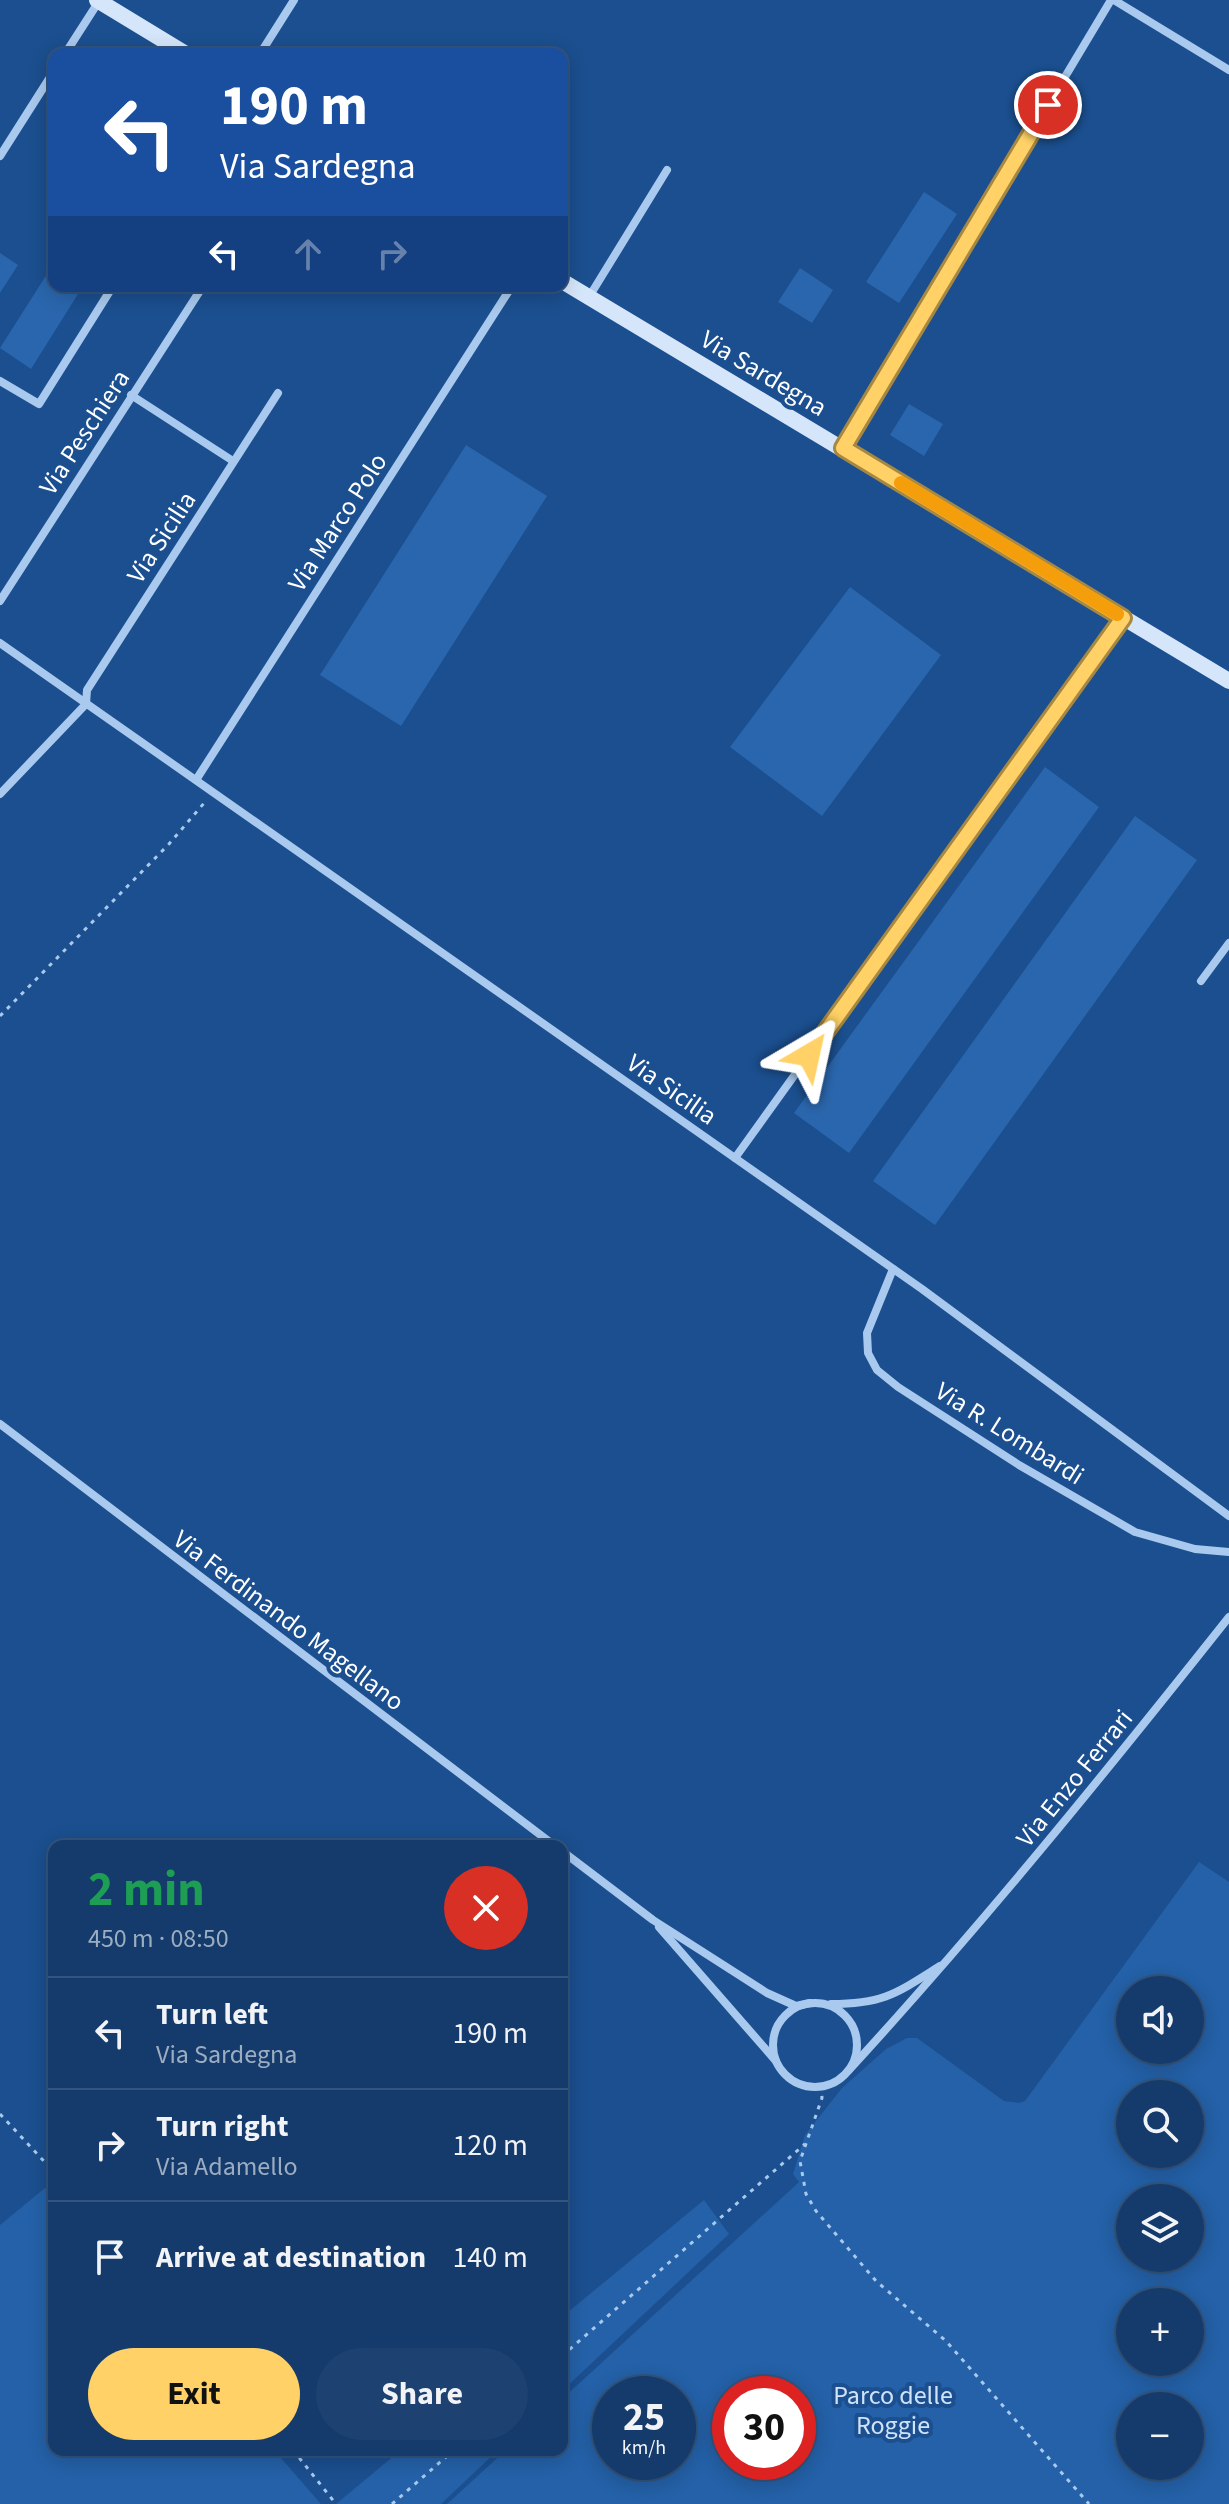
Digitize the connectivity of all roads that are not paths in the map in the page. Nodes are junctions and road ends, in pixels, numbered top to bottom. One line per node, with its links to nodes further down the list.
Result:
1 (294, 0): 6 (street)
2 (1112, 0): 7 (street); 19 (street)
3 (98, 1): 4 (street); 5 (street)
4 (69, 48)
5 (176, 48)
6 (264, 48)
7 (1229, 70)
8 (48, 80): 9 (street)
9 (0, 156)
10 (667, 170): 15 (street)
11 (568, 285): 15 (street, Via Sardegna)
12 (109, 292): 16 (street)
13 (199, 292): 18 (street, Via Peschiera)
14 (508, 292): 26 (street, Via Marco Polo)
15 (589, 297): 19 (street, Via Sardegna)
16 (0, 381)
17 (278, 393): 20 (street, Via Sicilia)
18 (131, 395): 20 (street); 21 (street, Via Peschiera)
19 (843, 448): 22 (street, Via Sardegna)
20 (233, 461): 25 (street, Via Sicilia)
21 (0, 601)
22 (1123, 618): 24 (street, Via Sardegna); 30 (street)
23 (0, 643): 25 (street, Via Sicilia)
24 (1229, 681)
25 (86, 704): 26 (street, Via Sicilia); 27 (street)
26 (196, 780): 30 (street, Via Sicilia)
27 (0, 794)
28 (1229, 943): 29 (street)
29 (1201, 981)
30 (735, 1158): 31 (street, Via Sicilia)
31 (893, 1269): 33 (street, Via Sicilia); 34 (street, Via R. Lombardi)
32 (0, 1424): 36 (street, Via Ferdinando Magellano)
33 (1229, 1516)
34 (1229, 1552)
35 (1229, 1617): 39 (street, Via Enzo Ferrari)
36 (547, 1840)
37 (568, 1856): 38 (street)
38 (653, 1920): 40 (street); 42 (street)
39 (948, 1962): 41 (street, Via Enzo Ferrari); 43 (street, Via Enzo Ferrari)
40 (810, 2003): 41 (street); 42 (street)
41 (827, 2004): 43 (street)
42 (778, 2064): 43 (street)
43 (849, 2070)

